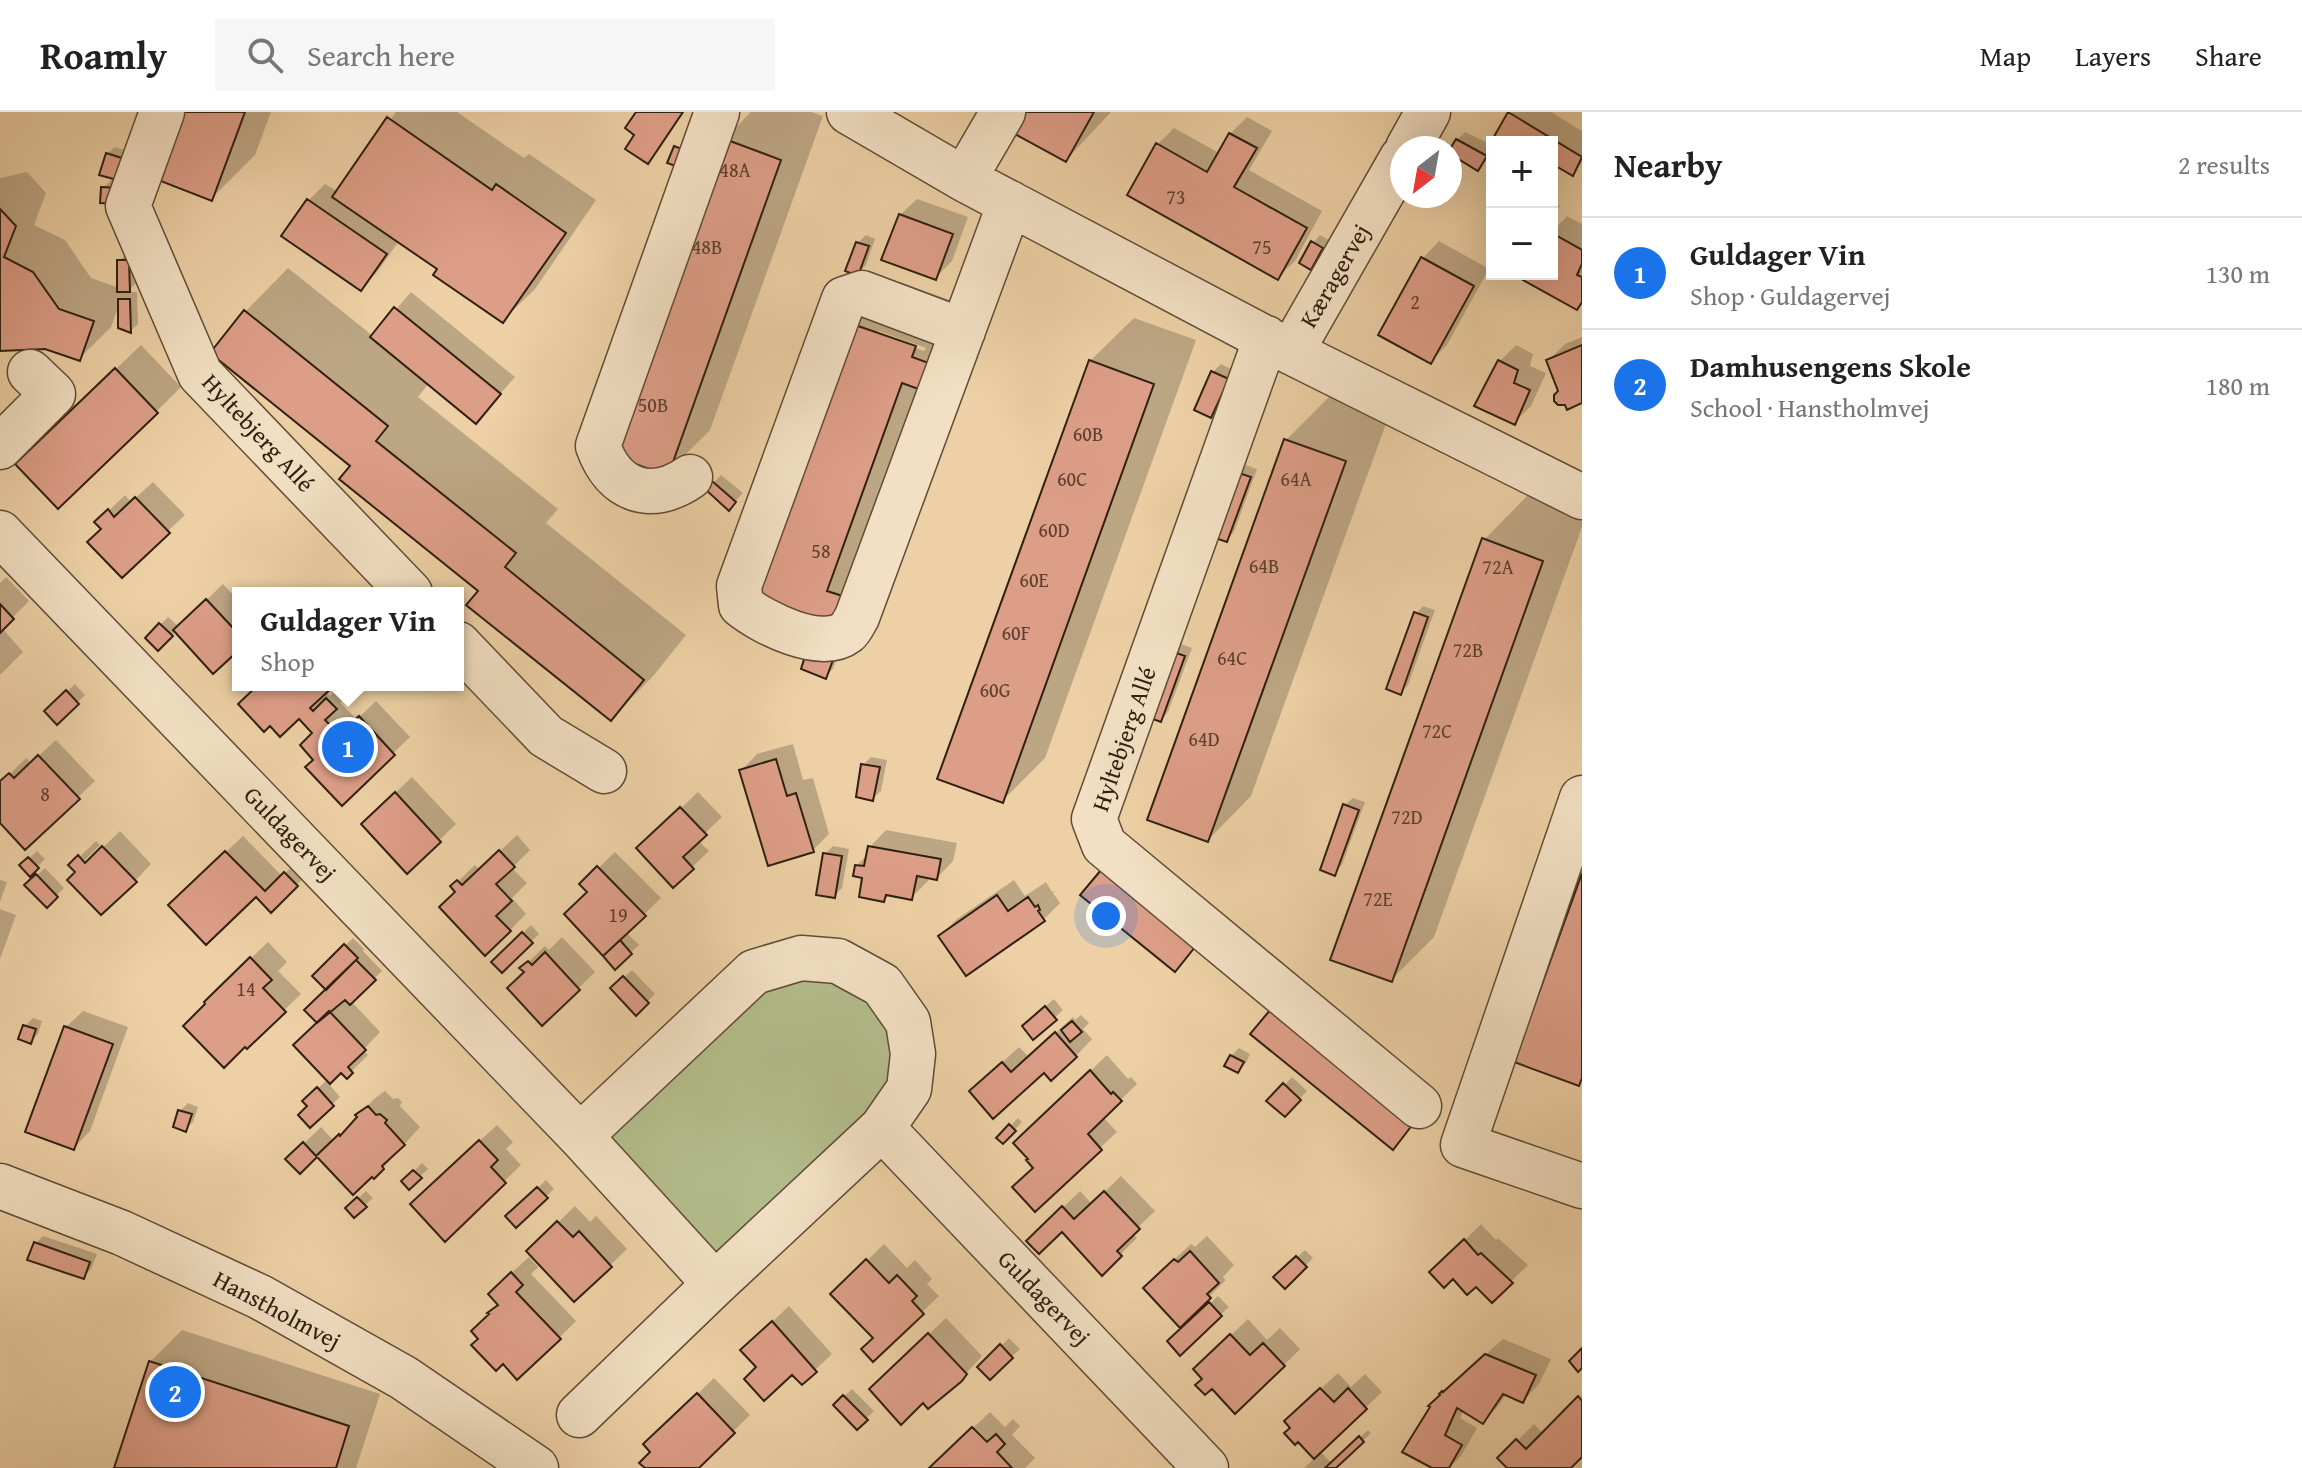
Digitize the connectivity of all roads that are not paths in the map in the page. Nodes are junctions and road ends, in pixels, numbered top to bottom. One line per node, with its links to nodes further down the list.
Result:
1 (162, 112): 17 (street, Hyltebjerg Allé)
2 (717, 112): 14 (street)
3 (1003, 112): 8 (street)
4 (1428, 112): 6 (street)
5 (870, 117): 8 (street)
6 (1415, 136)
7 (1390, 176): 11 (street, Kæragervej)
8 (964, 179): 9 (street)
9 (1010, 203): 10 (street); 11 (street)
10 (963, 331): 10 (street)
11 (1279, 345): 15 (street); 21 (street, Hyltebjerg Allé)
12 (30, 372): 13 (street)
13 (2, 442)
14 (690, 477)
15 (1582, 497)
16 (0, 533): 23 (street, Guldagervej)
17 (404, 587)
18 (464, 650): 19 (street)
19 (604, 771)
20 (1582, 798): 25 (street)
21 (1419, 1106)
22 (882, 1128): 23 (street); 26 (street); 29 (street, Guldagervej)
23 (580, 1136): 26 (street, Guldagervej)
24 (0, 1186): 28 (street, Hanstholmvej)
25 (1582, 1186)
26 (715, 1284): 27 (street)
27 (579, 1415)
28 (536, 1468)
29 (1206, 1468)

